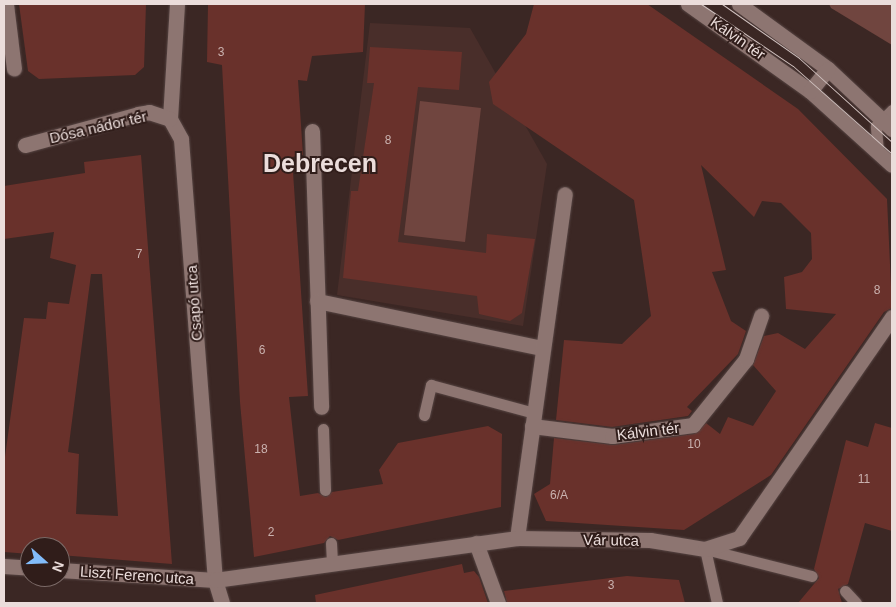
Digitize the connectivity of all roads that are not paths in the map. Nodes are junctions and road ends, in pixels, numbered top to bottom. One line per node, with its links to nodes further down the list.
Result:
1 (6, 4): 5 (street)
2 (177, 4): 8 (street)
3 (688, 4): 7 (street, Kálvin tér)
4 (739, 4): 6 (street, Kálvin tér)
5 (14, 69)
6 (828, 70): 7 (street); 9 (street, Kálvin tér)
7 (810, 91): 12 (street, Kálvin tér)
8 (170, 119): 11 (street, Dósa nádor tér); 33 (street, Csapó utca)
9 (889, 119): 12 (lane)
10 (312, 131): 15 (street)
11 (25, 145)
12 (878, 151): 13 (street, Kálvin tér)
13 (892, 165)
14 (565, 194): 18 (street)
15 (317, 301): 18 (street); 19 (street)
16 (761, 316): 21 (street, Kálvin tér)
17 (892, 317): 27 (street, Vár utca)
18 (542, 348): 21 (street)
19 (321, 407)
20 (424, 414): 21 (lane)
21 (533, 420): 24 (street)
22 (323, 428): 23 (lane)
23 (326, 490)
24 (517, 538): 26 (street, Vár utca); 27 (street, Vár utca)
25 (331, 543): 28 (lane)
26 (476, 543): 28 (street, Vár utca); 36 (street)
27 (705, 549): 32 (lane); 37 (lane)
28 (332, 564): 33 (street, Vár utca)
29 (4, 566): 30 (street)
30 (20, 567)
31 (70, 571): 33 (street, Liszt Ferenc utca)
32 (812, 576)
33 (215, 580): 35 (street, Csapó utca)
34 (845, 591): 38 (lane)
35 (222, 603)
36 (498, 603)
37 (717, 603)
38 (856, 603)

